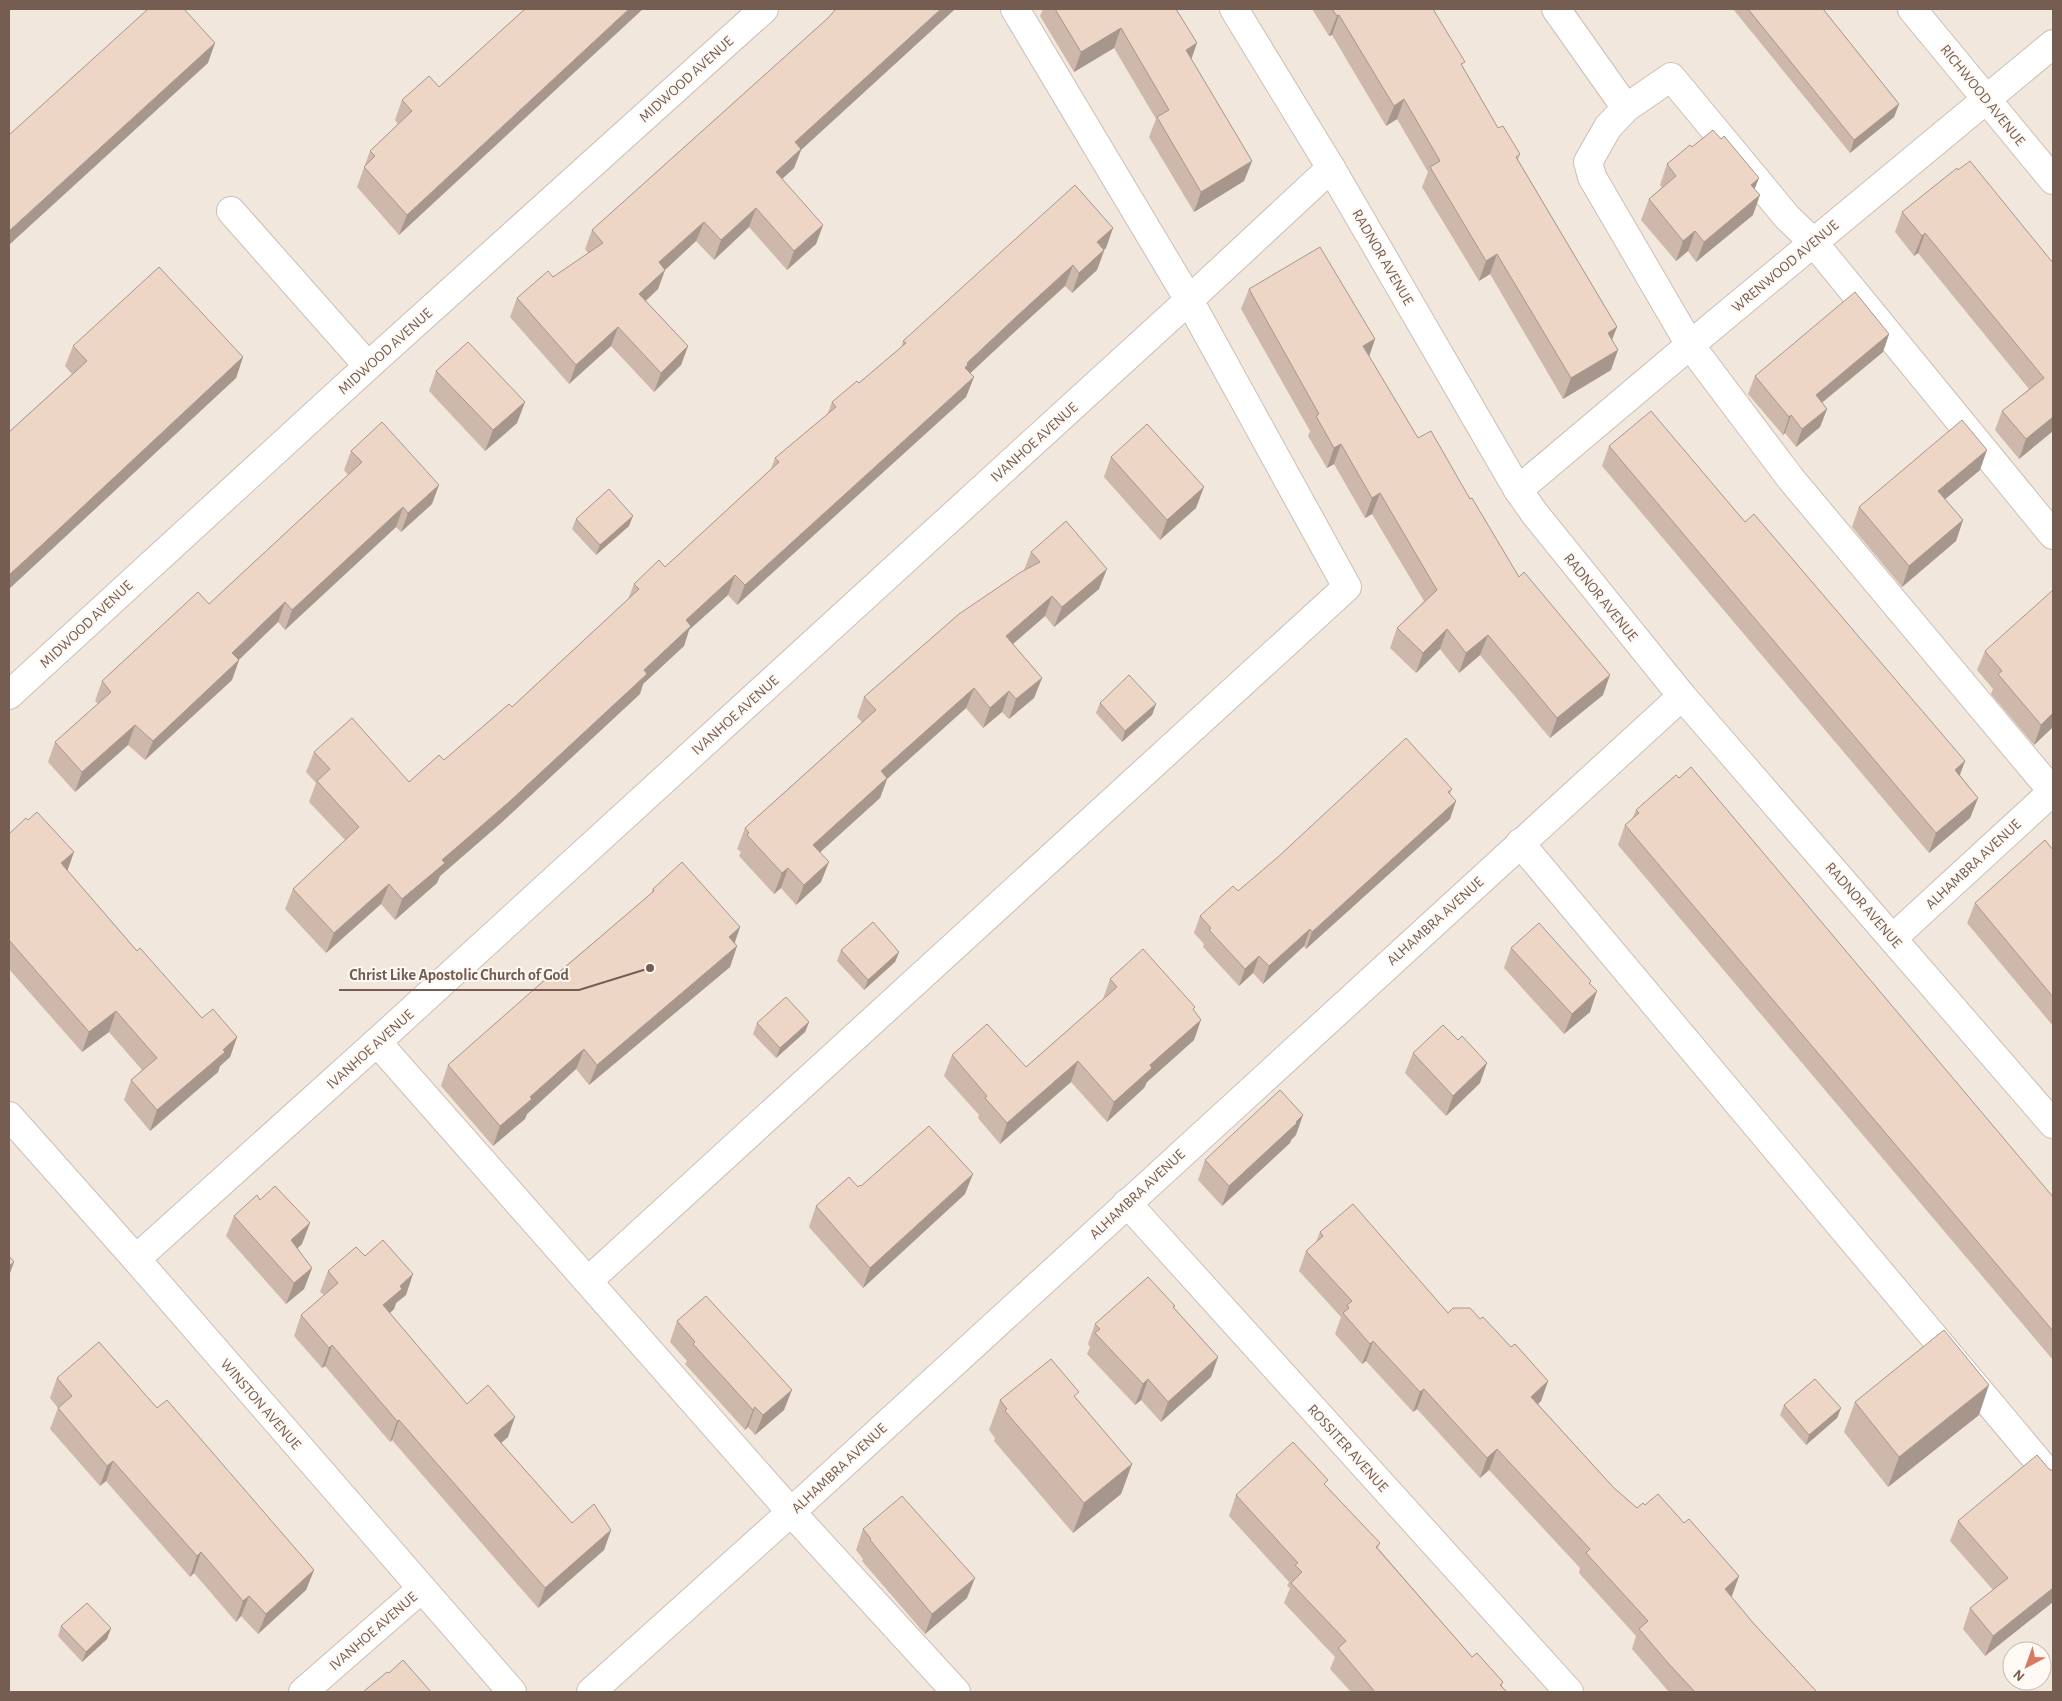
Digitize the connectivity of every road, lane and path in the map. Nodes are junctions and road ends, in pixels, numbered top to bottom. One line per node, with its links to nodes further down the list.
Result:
1 (764, 9): 15 (street, MIDWOOD AVENUE)
2 (1015, 9): 13 (street)
3 (1234, 9): 9 (street, RADNOR AVENUE)
4 (1556, 9): 8 (street)
5 (1912, 9): 7 (street, RICHWOOD AVENUE)
6 (2053, 44): 7 (street, WRENWOOD AVENUE)
7 (1987, 100): 10 (street, RICHWOOD AVENUE); 12 (street, WRENWOOD AVENUE)
8 (1626, 108): 12 (street); 14 (street)
9 (1331, 168): 13 (street, IVANHOE AVENUE); 16 (street, RADNOR AVENUE)
10 (2053, 180)
11 (231, 211): 15 (street)
12 (1814, 243): 14 (street, WRENWOOD AVENUE); 17 (street)
13 (1189, 300): 23 (street, IVANHOE AVENUE); 28 (street)
14 (1690, 345): 16 (street, WRENWOOD AVENUE); 20 (street)
15 (368, 366): 18 (street, MIDWOOD AVENUE)
16 (1518, 490): 19 (street, RADNOR AVENUE)
17 (2053, 535)
18 (9, 695)
19 (1682, 696): 21 (street, ALHAMBRA AVENUE); 22 (street, RADNOR AVENUE)
20 (2053, 791): 22 (street, ALHAMBRA AVENUE)
21 (1520, 843): 26 (street, ALHAMBRA AVENUE); 29 (street)
22 (1894, 938): 25 (street, RADNOR AVENUE)
23 (377, 1042): 27 (street, IVANHOE AVENUE); 28 (street)
24 (9, 1116): 27 (street, WINSTON AVENUE)
25 (2053, 1124)
26 (1127, 1203): 30 (street, ALHAMBRA AVENUE); 36 (street, ROSSITER AVENUE)
27 (136, 1259): 31 (street, WINSTON AVENUE)
28 (588, 1281): 30 (street)
29 (2053, 1479)
30 (791, 1512): 34 (street, ALHAMBRA AVENUE); 35 (street)
31 (421, 1590): 32 (street, IVANHOE AVENUE); 33 (street, WINSTON AVENUE)
32 (303, 1692)
33 (512, 1692)
34 (591, 1692)
35 (956, 1692)
36 (1569, 1692)

